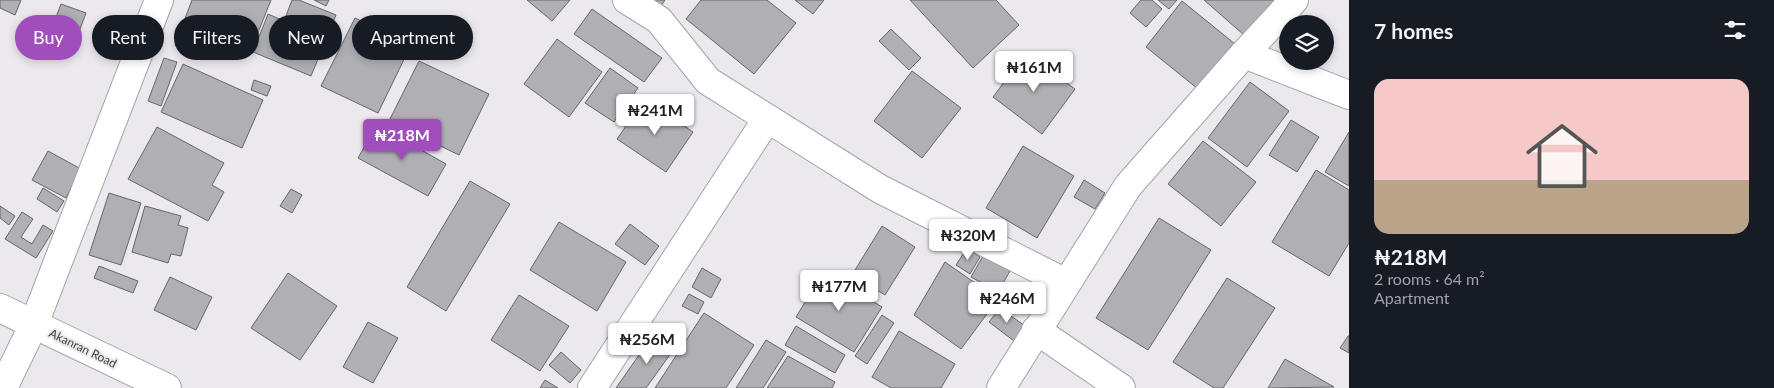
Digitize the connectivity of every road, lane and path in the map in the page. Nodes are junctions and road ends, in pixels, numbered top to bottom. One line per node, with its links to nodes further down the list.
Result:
1 (160, 0): 9 (street)
2 (626, 0): 6 (street)
3 (1294, 0): 4 (street)
4 (1244, 54): 5 (street); 7 (street)
5 (1349, 95)
6 (768, 119): 7 (street); 13 (street)
7 (1066, 283): 10 (street)
8 (0, 308): 9 (street, Akanran Road)
9 (34, 324): 11 (street); 12 (street, Akanran Road)
10 (1036, 330): 14 (street); 15 (street)
11 (3, 388)
12 (166, 388)
13 (592, 388)
14 (1000, 388)
15 (1121, 388)

